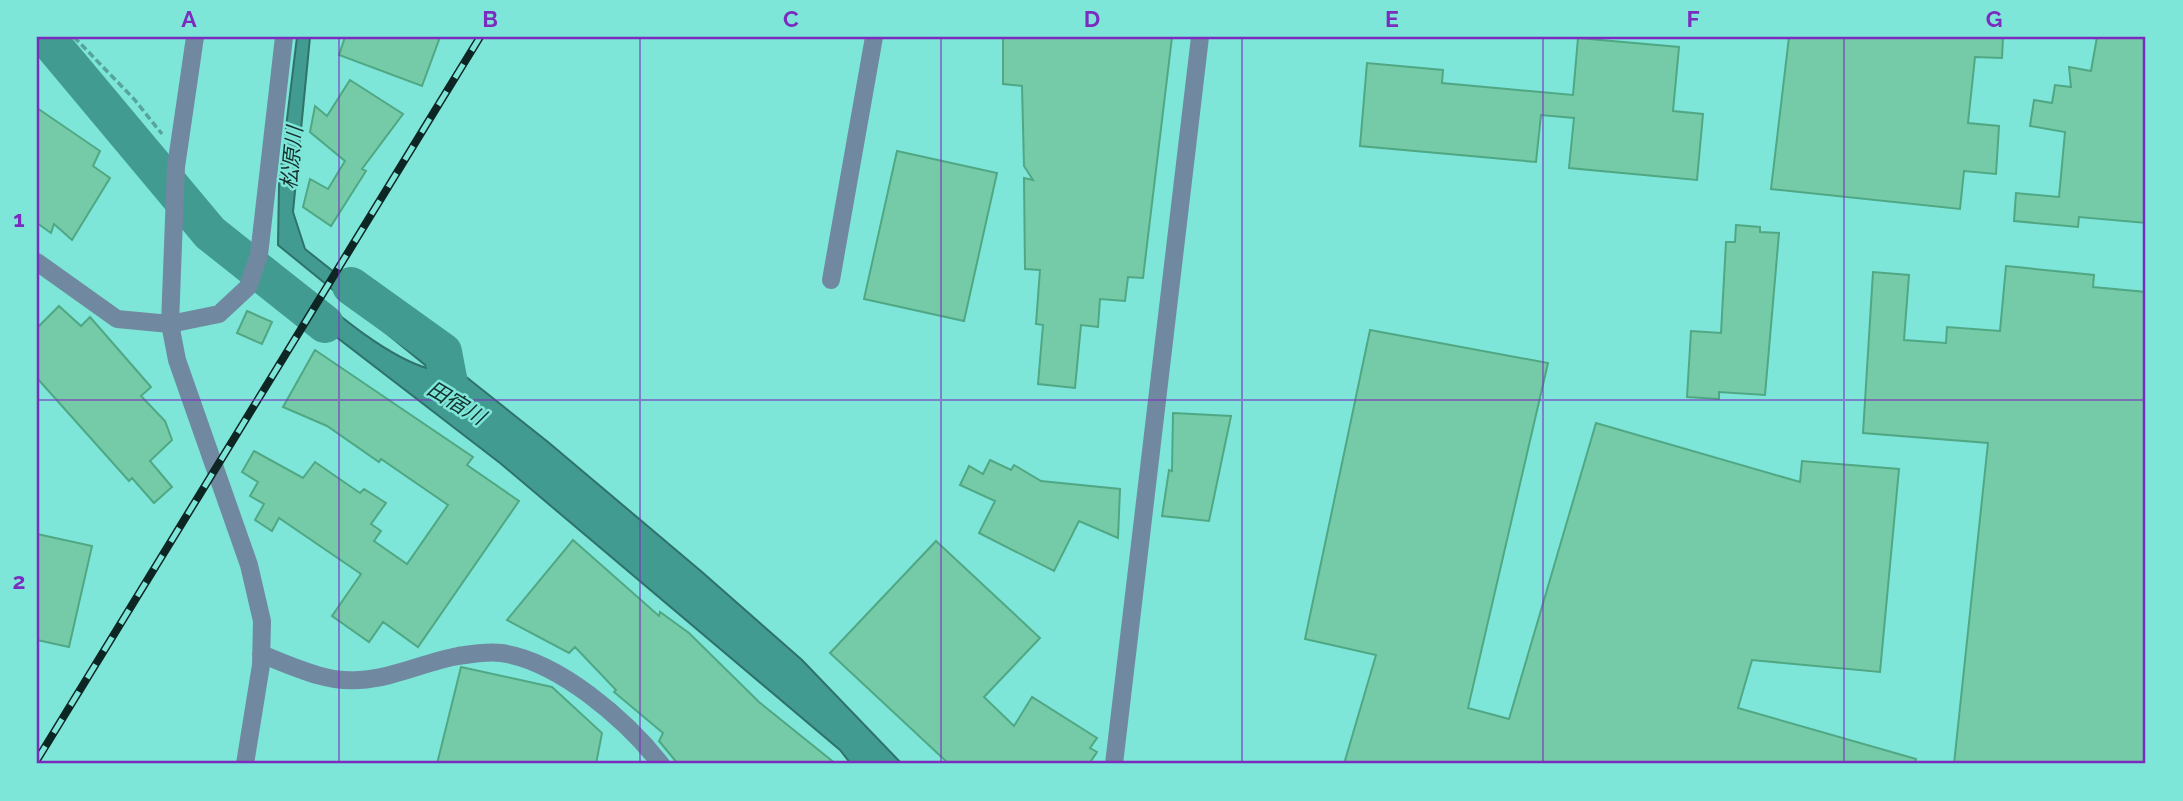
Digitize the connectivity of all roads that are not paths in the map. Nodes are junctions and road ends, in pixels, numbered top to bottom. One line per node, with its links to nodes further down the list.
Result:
1 (195, 37): 7 (street)
2 (284, 37): 7 (street)
3 (874, 37): 6 (street)
4 (1200, 37): 11 (street)
5 (37, 262): 7 (street)
6 (831, 280)
7 (170, 324): 8 (street)
8 (261, 654): 9 (street); 10 (street)
9 (245, 764)
10 (661, 764)
11 (1114, 764)

